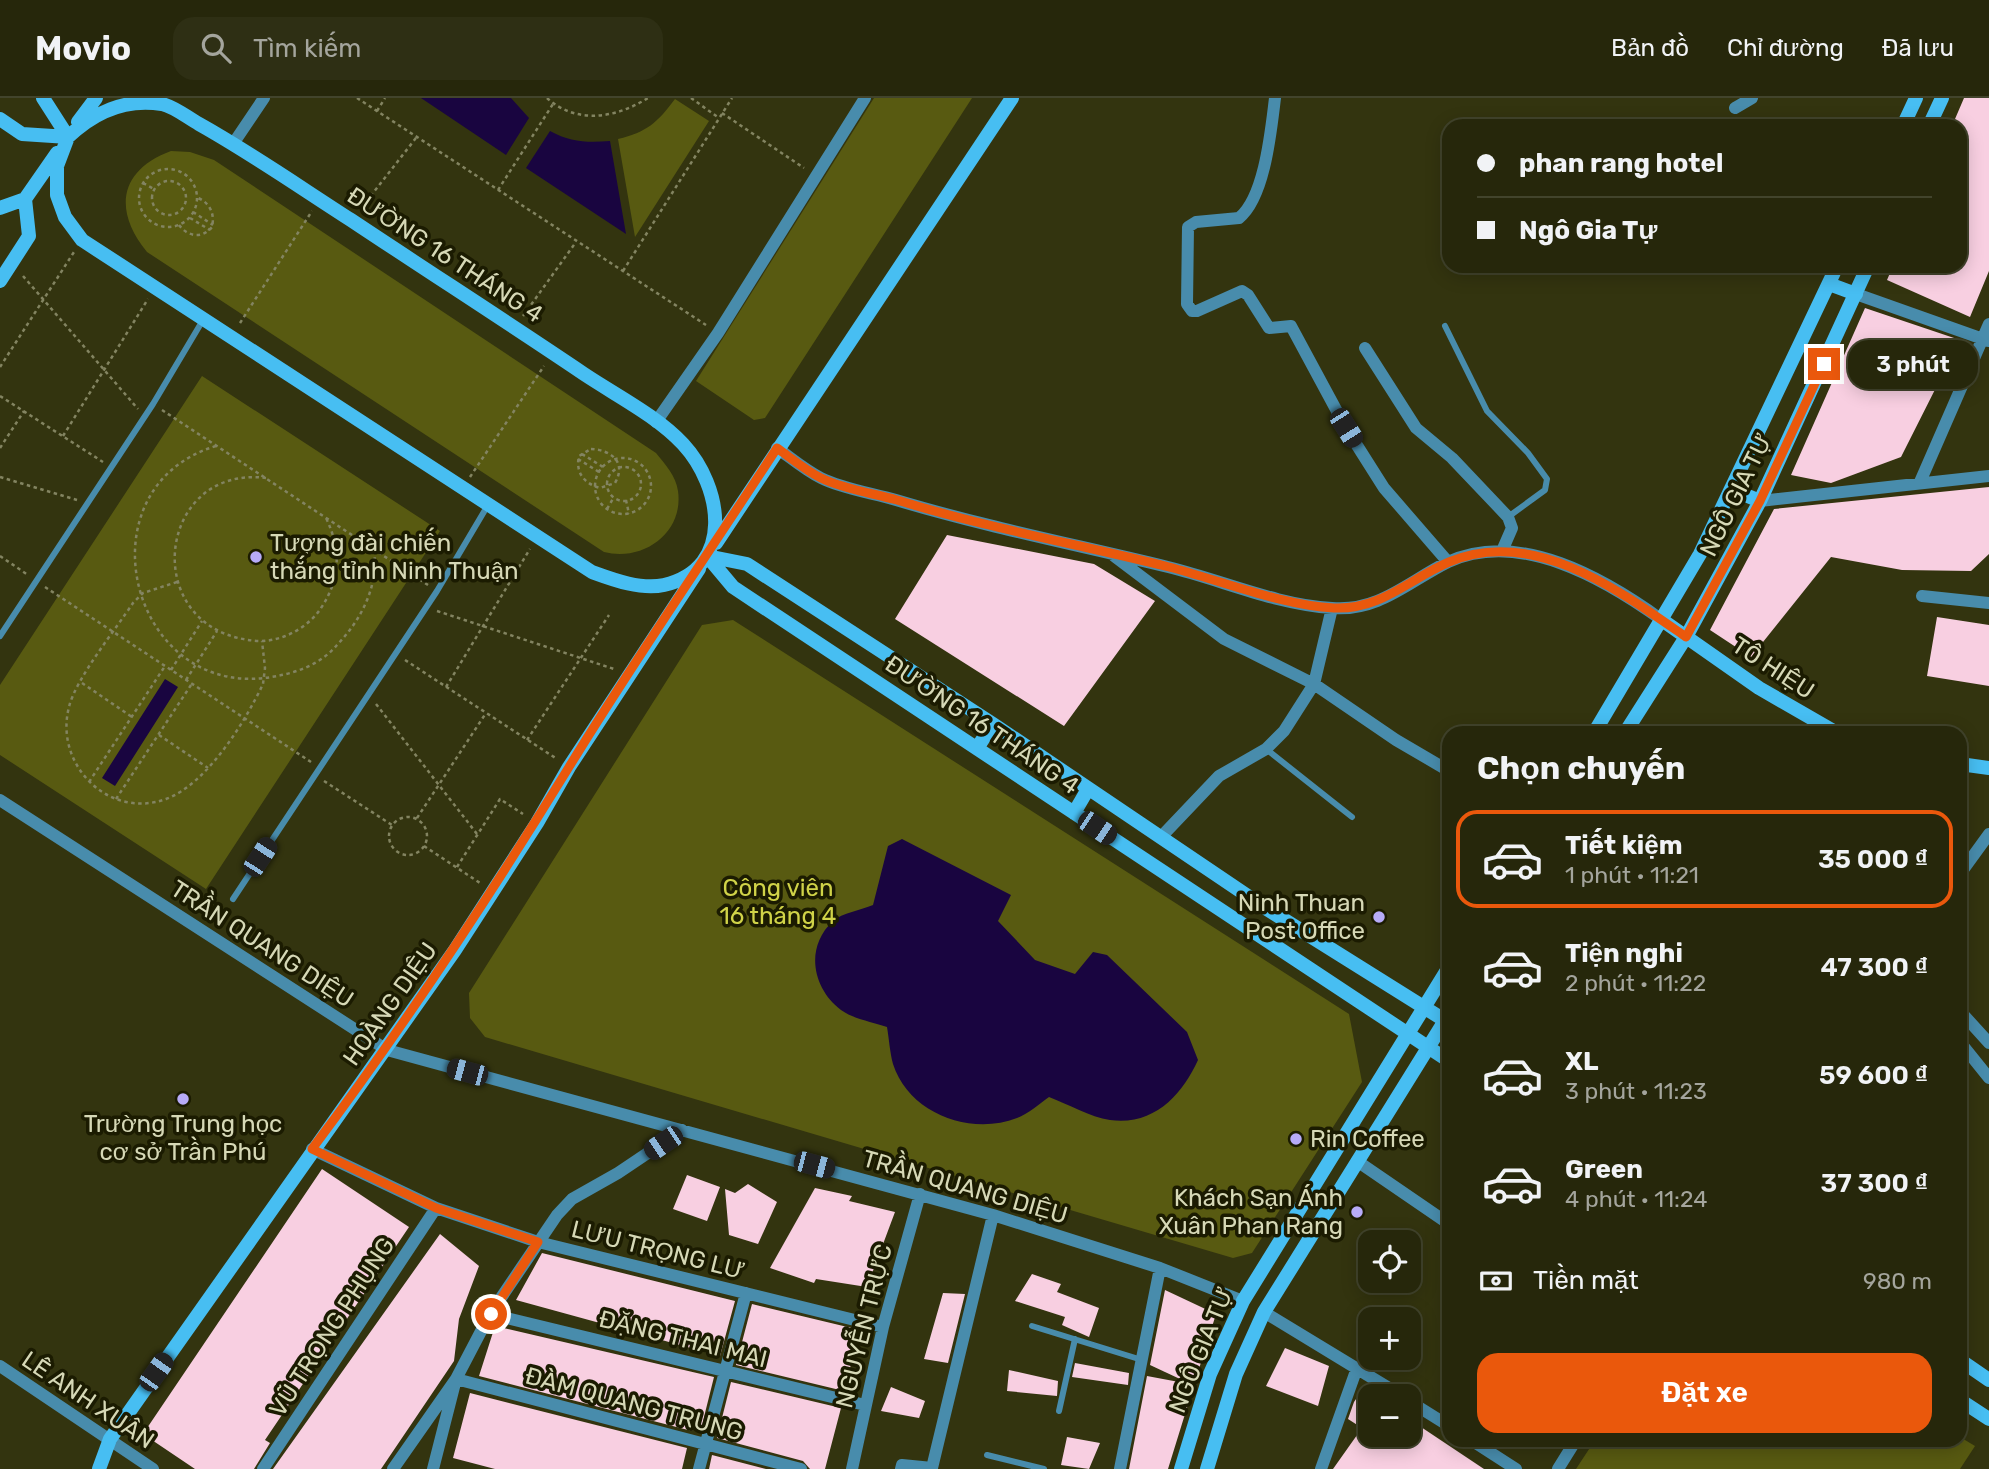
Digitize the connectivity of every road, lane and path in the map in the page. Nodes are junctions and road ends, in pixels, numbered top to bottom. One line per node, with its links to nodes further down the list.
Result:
1 (43, 98): 25 (main road)
2 (96, 98): 25 (main road)
3 (264, 98): 26 (street)
4 (357, 98): 18 (path)
5 (386, 98): 18 (path)
6 (547, 98): 16 (path)
7 (648, 98): 16 (path)
8 (691, 98): 20 (path)
9 (732, 98): 19 (path)
10 (865, 98): 28 (street)
11 (1012, 98): 78 (main road, HOÀNG DIỆU)
12 (1275, 98): 115 (street)
13 (1752, 98): 17 (street)
14 (1916, 98): 22 (main road)
15 (1941, 98): 23 (main road)
16 (554, 104): 32 (path)
17 (1735, 108)
18 (377, 111): 24 (path)
19 (722, 113): 20 (path); 28 (path)
20 (719, 118): 51 (path)
21 (0, 119): 25 (main road)
22 (1906, 119)
23 (1932, 119)
24 (416, 136): 32 (path); 44 (path)
25 (68, 137): 26 (main road, ĐƯỜNG 16 THÁNG 4); 36 (main road); 48 (main road)
26 (233, 144): 37 (main road, ĐƯỜNG 16 THÁNG 4)
27 (162, 170): 29 (path); 30 (path); 33 (path)
28 (816, 176): 63 (street)
29 (165, 181): 31 (path); 34 (path)
30 (143, 183): 31 (path); 39 (path)
31 (154, 189): 38 (path)
32 (498, 190): 49 (path)
33 (196, 193): 34 (path); 35 (path)
34 (186, 195): 42 (path)
35 (197, 198): 41 (path); 45 (path)
36 (25, 199): 40 (main road); 50 (main road)
37 (319, 200): 44 (main road, ĐƯỜNG 16 THÁNG 4); 64 (path)
38 (152, 204): 39 (path); 42 (path)
39 (140, 206): 46 (path)
40 (0, 208)
41 (194, 212): 43 (path); 45 (path)
42 (173, 215): 46 (path)
43 (190, 218): 46 (path); 47 (path)
44 (352, 221): 62 (main road, ĐƯỜNG 16 THÁNG 4)
45 (213, 225): 47 (path)
46 (177, 226): 47 (path)
47 (210, 230)
48 (82, 240): 56 (main road); 58 (path)
49 (577, 241): 51 (path); 62 (path)
50 (11, 263): 54 (main road); 58 (path)
51 (623, 271): 63 (path)
52 (1834, 273): 55 (main road, NGÔ GIA TỰ)
53 (1865, 273): 57 (main road, NGÔ GIA TỰ)
54 (0, 281)
55 (1829, 284): 57 (main road); 97 (main road, NGÔ GIA TỰ)
56 (155, 288): 59 (main road); 69 (path)
57 (1856, 294): 65 (street); 102 (main road, NGÔ GIA TỰ)
58 (43, 300): 68 (path); 69 (path)
59 (203, 320): 64 (main road); 71 (lane)
60 (1989, 324): 65 (street)
61 (1445, 326): 107 (lane)
62 (515, 328): 67 (main road, ĐƯỜNG 16 THÁNG 4)
63 (718, 332): 74 (street)
64 (231, 338): 96 (main road)
65 (1986, 340): 92 (street)
66 (1366, 348): 107 (street)
67 (552, 352): 74 (main road, ĐƯỜNG 16 THÁNG 4); 96 (path)
68 (0, 367)
69 (106, 372): 73 (path); 75 (path)
70 (0, 396): 72 (path)
71 (153, 404): 73 (lane); 76 (path)
72 (24, 411): 75 (path); 77 (path)
73 (145, 416): 83 (lane)
74 (656, 422): 114 (main road, ĐƯỜNG 16 THÁNG 4)
75 (63, 436): 83 (path)
76 (216, 446): 90 (path); 120 (path)
77 (0, 448)
78 (777, 448): 112 (street); 114 (main road, HOÀNG DIỆU)
79 (581, 454): 80 (path); 81 (path); 84 (path)
80 (578, 459): 87 (path); 94 (path)
81 (617, 459): 82 (path); 84 (path); 85 (path)
82 (638, 462): 86 (path); 91 (path)
83 (111, 467): 103 (lane)
84 (603, 467): 87 (path)
85 (620, 467): 86 (path); 95 (path); 95 (path)
86 (634, 470): 93 (path)
87 (599, 472): 94 (path)
88 (1989, 475): 92 (street)
89 (0, 477): 103 (path)
90 (266, 478): 108 (path); 117 (path)
91 (651, 481): 93 (path); 101 (path)
92 (1920, 482): 102 (street)
93 (641, 483): 98 (path)
94 (596, 487): 95 (path); 105 (path)
95 (608, 487): 99 (path)
96 (463, 488): 104 (main road)
97 (1733, 490): 102 (main road); 125 (main road, NGÔ GIA TỰ)
98 (638, 493): 100 (path); 101 (path)
99 (614, 498): 100 (path); 105 (path)
100 (626, 500): 106 (path)
101 (648, 500): 106 (path)
102 (1760, 501): 131 (main road, NGÔ GIA TỰ)
103 (88, 503): 116 (lane)
104 (488, 505): 109 (main road); 118 (lane)
105 (607, 509): 106 (path)
106 (629, 514)
107 (1507, 517): 111 (street)
108 (326, 518): 110 (path); 132 (path)
109 (537, 537): 114 (main road); 127 (path)
110 (374, 550): 118 (path); 140 (path)
111 (1502, 551): 115 (street); 125 (street)
112 (1108, 552): 123 (street); 144 (street)
113 (0, 556): 116 (path)
114 (707, 556): 139 (main road, HOÀNG DIỆU); 150 (main road, ĐƯỜNG 16 THÁNG 4); 156 (main road, ĐƯỜNG 16 THÁNG 4)
115 (1448, 562): 123 (street)
116 (36, 581): 129 (path); 130 (lane)
117 (177, 582): 120 (path); 126 (path)
118 (437, 591): 122 (lane)
119 (1922, 596): 121 (street)
120 (140, 597): 129 (path); 134 (path)
121 (1989, 603)
122 (426, 607): 127 (path); 133 (lane)
123 (1332, 608): 144 (street)
124 (609, 615): 135 (path)
125 (1662, 620): 131 (main road, TÔ HIỆU); 151 (main road, NGÔ GIA TỰ)
126 (202, 621): 128 (path); 134 (path)
127 (485, 626): 135 (path); 145 (path)
128 (217, 631): 132 (path); 136 (path)
129 (114, 632): 137 (path); 142 (path)
130 (0, 636)
131 (1686, 637): 152 (main road, NGÔ GIA TỰ); 153 (main road, TÔ HIỆU)
132 (262, 641): 140 (path)
133 (395, 653): 145 (path); 146 (lane)
134 (181, 654): 136 (path); 138 (path)
135 (581, 658): 139 (path); 155 (path)
136 (197, 664): 140 (path); 141 (path)
137 (165, 666): 138 (path); 148 (path)
138 (171, 670): 141 (path)
139 (630, 674): 159 (main road, HOÀNG DIỆU)
140 (264, 679): 149 (path)
141 (186, 680): 143 (path)
142 (82, 682): 148 (path); 164 (path)
143 (192, 684): 149 (path); 154 (path)
144 (1314, 684): 157 (street); 160 (street)
145 (446, 687): 147 (path)
146 (368, 695): 163 (lane); 165 (path)
147 (486, 713): 155 (path); 165 (path)
148 (132, 716): 164 (path)
149 (243, 717): 161 (path); 163 (path)
150 (993, 724): 156 (main road); 166 (main road, ĐƯỜNG 16 THÁNG 4)
151 (1598, 726)
152 (1629, 726)
153 (1825, 726)
154 (158, 735): 161 (path); 167 (path)
155 (527, 740): 159 (path)
156 (977, 748): 169 (main road, ĐƯỜNG 16 THÁNG 4)
157 (1266, 749): 170 (lane); 176 (street)
158 (1967, 765): 162 (main road)
159 (569, 767): 172 (main road, HOÀNG DIỆU)
160 (1442, 767)
161 (208, 768): 167 (path)
162 (1989, 768)
163 (317, 771): 173 (path); 181 (lane)
164 (89, 782): 167 (path)
165 (439, 785): 171 (path); 174 (path)
166 (1088, 789): 169 (main road); 176 (main road, ĐƯỜNG 16 THÁNG 4)
167 (116, 799)
168 (0, 800): 192 (street, TRẦN QUANG DIỆU)
169 (1074, 813): 183 (main road, ĐƯỜNG 16 THÁNG 4)
170 (1352, 817)
171 (417, 818): 173 (path); 177 (path)
172 (537, 823): 174 (path); 180 (main road, HOÀNG DIỆU)
173 (392, 825): 177 (path)
174 (477, 834): 179 (path)
175 (1989, 834): 178 (street)
176 (1161, 837): 182 (main road, ĐƯỜNG 16 THÁNG 4)
177 (424, 846): 179 (path)
178 (1967, 864)
179 (457, 867): 180 (path)
180 (493, 891): 192 (main road, HOÀNG DIỆU)
181 (233, 899)
182 (1267, 909): 183 (main road); 185 (main road, ĐƯỜNG 16 THÁNG 4)
183 (1253, 932): 189 (main road, ĐƯỜNG 16 THÁNG 4)
184 (1442, 978): 185 (main road, NGÔ GIA TỰ)
185 (1424, 1007): 186 (main road, ĐƯỜNG 16 THÁNG 4); 189 (main road, NGÔ GIA TỰ)
186 (1442, 1016)
187 (1967, 1019): 190 (street)
188 (1442, 1028): 191 (main road, NGÔ GIA TỰ)
189 (1407, 1033): 191 (main road, ĐƯỜNG 16 THÁNG 4); 208 (main road, NGÔ GIA TỰ)
190 (1989, 1043)
191 (1428, 1048): 195 (main road, ĐƯỜNG 16 THÁNG 4); 200 (main road, NGÔ GIA TỰ)
192 (387, 1050): 198 (street, TRẦN QUANG DIỆU); 199 (main road, HOÀNG DIỆU)
193 (1967, 1050): 196 (street)
194 (1989, 1054): 196 (street)
195 (1442, 1057)
196 (1979, 1064): 197 (street)
197 (1989, 1078)
198 (682, 1130): 201 (street, TRẦN QUANG DIỆU); 205 (street)
199 (312, 1149): 202 (street, LƯU TRỌNG LƯ); 228 (main road, HOÀNG DIỆU)
200 (1357, 1161): 204 (street); 209 (main road, NGÔ GIA TỰ)
201 (920, 1194): 203 (street, TRẦN QUANG DIỆU); 212 (street, NGUYỄN TRỰC)
202 (436, 1208): 205 (street, LƯU TRỌNG LƯ); 235 (street, VŨ TRỌNG PHỤNG)
203 (993, 1215): 206 (street, TRẦN QUANG DIỆU); 241 (street)
204 (1442, 1219)
205 (538, 1242): 207 (street, LƯU TRỌNG LƯ); 210 (street)
206 (1160, 1268): 208 (street, TRẦN QUANG DIỆU); 214 (street)
207 (746, 1293): 212 (street, LƯU TRỌNG LƯ); 218 (street)
208 (1242, 1301): 209 (main road); 244 (main road, NGÔ GIA TỰ)
209 (1264, 1312): 217 (street); 245 (main road, NGÔ GIA TỰ)
210 (491, 1314): 218 (street, ĐẶNG THAI MAI); 219 (street)
211 (1032, 1326): 213 (lane)
212 (883, 1327): 222 (street, NGUYỄN TRỰC)
213 (1075, 1339): 214 (lane); 225 (lane)
214 (1142, 1360): 243 (street)
215 (1967, 1365): 220 (main road)
216 (0, 1366): 228 (street, LÊ ANH XUÂN)
217 (1357, 1368): 221 (street); 246 (street)
218 (726, 1371): 222 (street, ĐẶNG THAI MAI); 229 (street)
219 (456, 1379): 229 (street, ĐÀM QUANG TRUNG); 236 (street); 237 (street)
220 (1989, 1380)
221 (1383, 1384)
222 (865, 1405): 240 (street, NGUYỄN TRỰC)
223 (1967, 1405): 226 (main road)
224 (1421, 1408): 227 (street)
225 (1059, 1411)
226 (1989, 1419)
227 (1442, 1422)
228 (110, 1439): 233 (main road, HOÀNG DIỆU); 234 (street, LÊ ANH XUÂN)
229 (706, 1445): 238 (street); 239 (street, ĐÀM QUANG TRUNG)
230 (1485, 1447): 247 (street)
231 (1572, 1447): 248 (street)
232 (987, 1455): 242 (lane)
233 (99, 1469)
234 (153, 1469)
235 (263, 1469)
236 (393, 1469)
237 (433, 1469)
238 (699, 1469)
239 (801, 1469)
240 (852, 1469)
241 (901, 1469)
242 (1044, 1469)
243 (1120, 1469)
244 (1181, 1469)
245 (1207, 1469)
246 (1321, 1469)
247 (1516, 1469)
248 (1558, 1469)

